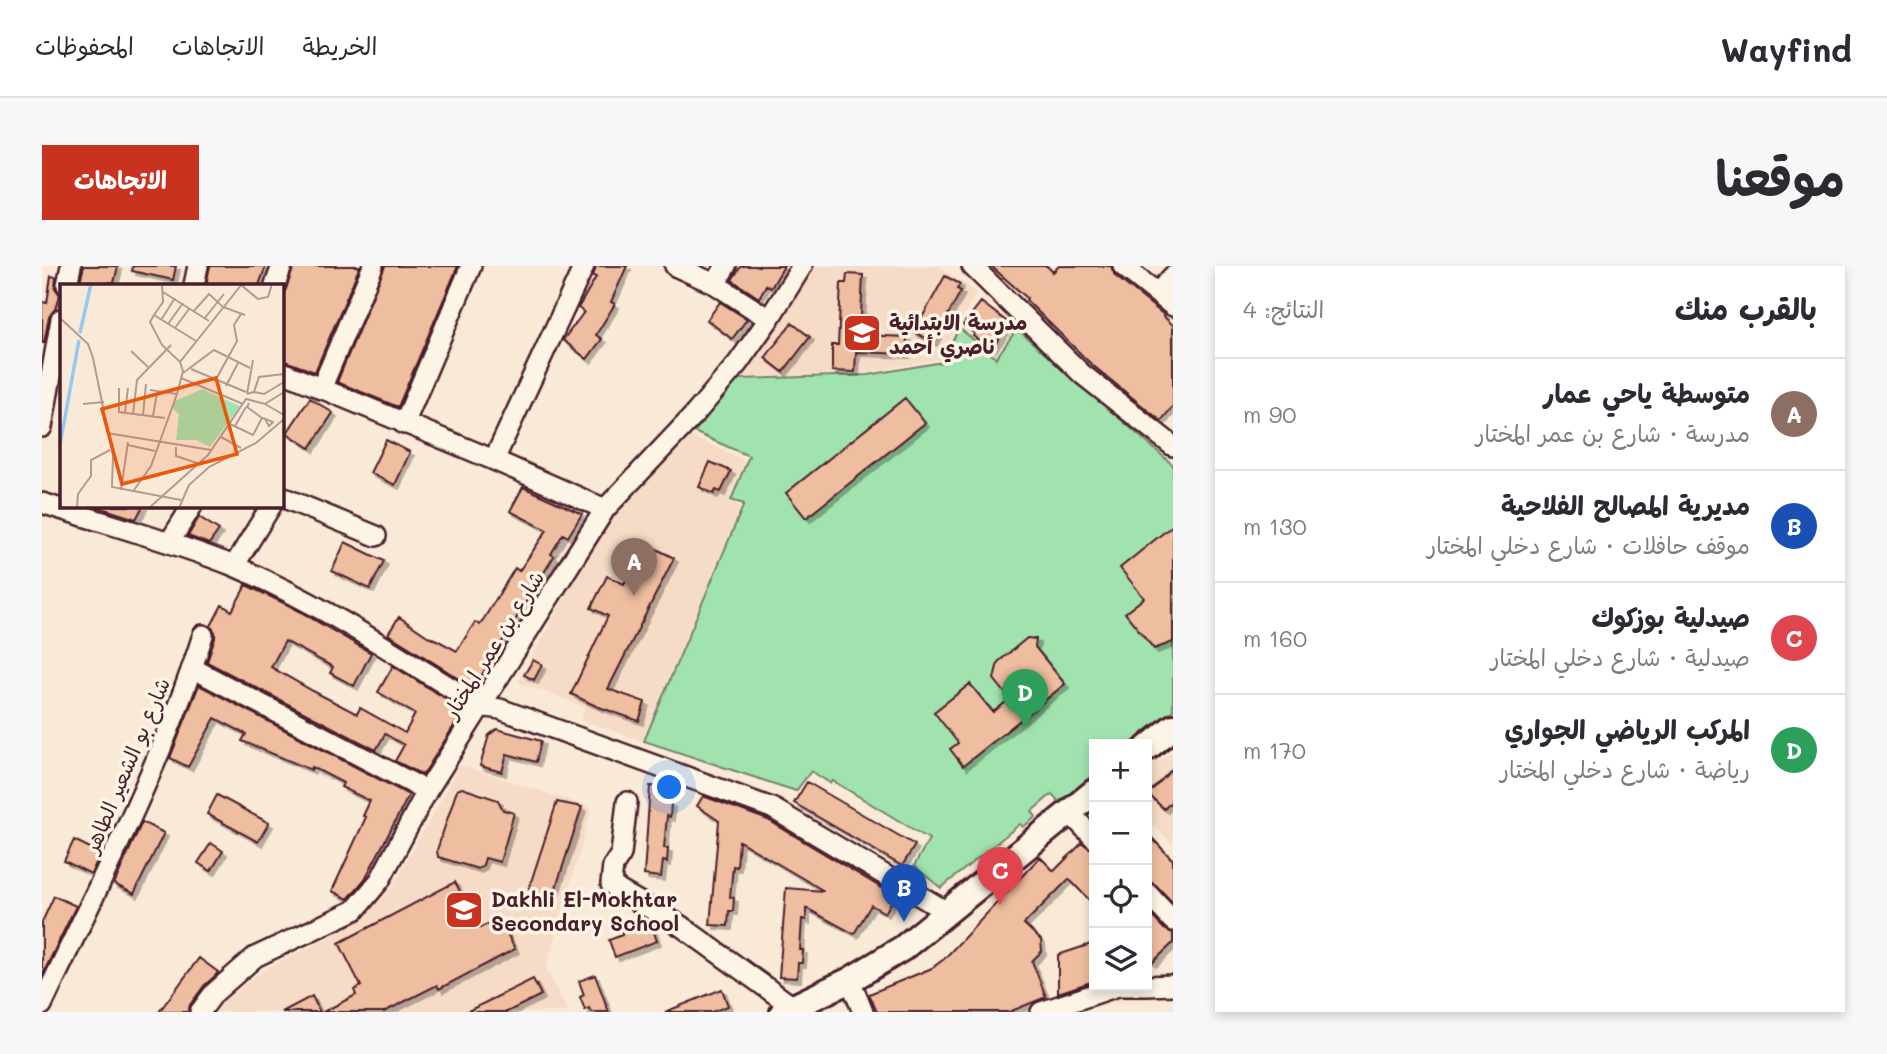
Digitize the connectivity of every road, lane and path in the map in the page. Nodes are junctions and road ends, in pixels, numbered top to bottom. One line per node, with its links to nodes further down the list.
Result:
1 (71, 266): 13 (street)
2 (198, 266): 14 (street)
3 (282, 266): 15 (street)
4 (373, 266): 22 (street)
5 (471, 266): 23 (street)
6 (584, 266): 26 (street)
7 (676, 266): 16 (street)
8 (726, 266): 16 (street)
9 (802, 266): 19 (street, شارع بن عمر المختار)
10 (972, 266): 25 (street)
11 (1123, 266): 17 (street)
12 (1173, 276): 17 (street)
13 (67, 284)
14 (194, 284)
15 (275, 284)
16 (715, 284): 19 (street)
17 (1157, 293): 18 (street)
18 (1173, 306)
19 (769, 319): 31 (street, شارع بن عمر المختار)
20 (60, 325): 24 (street)
21 (284, 373): 22 (street)
22 (321, 389): 23 (street)
23 (404, 424): 26 (street)
24 (42, 427)
25 (1173, 446)
26 (494, 460): 31 (street)
27 (284, 498): 32 (street)
28 (42, 503): 33 (street)
29 (191, 508): 33 (street)
30 (270, 508): 34 (street)
31 (605, 509): 37 (street, شارع بن عمر المختار)
32 (376, 536)
33 (169, 543): 34 (street)
34 (234, 566): 37 (street)
35 (203, 635): 36 (street)
36 (192, 668): 40 (street, شارع بو الشعير الطاهر); 52 (street, شارع بو الشعير الطاهر)
37 (480, 706): 40 (street, شارع بن عمر المختار); 46 (street)
38 (1173, 727): 39 (main road)
39 (1152, 744)
40 (427, 791): 54 (street, شارع بن عمر المختار)
41 (1089, 796): 43 (main road)
42 (626, 802): 53 (street)
43 (1069, 812): 44 (street); 46 (main road)
44 (1089, 833)
45 (1152, 898): 47 (street)
46 (947, 912): 48 (main road)
47 (1173, 921)
48 (850, 981): 53 (main road); 55 (street)
49 (1173, 985): 50 (street)
50 (1152, 986)
51 (1103, 991): 56 (street)
52 (42, 1005)
53 (788, 1010)
54 (200, 1012)
55 (863, 1012)
56 (1041, 1012)

